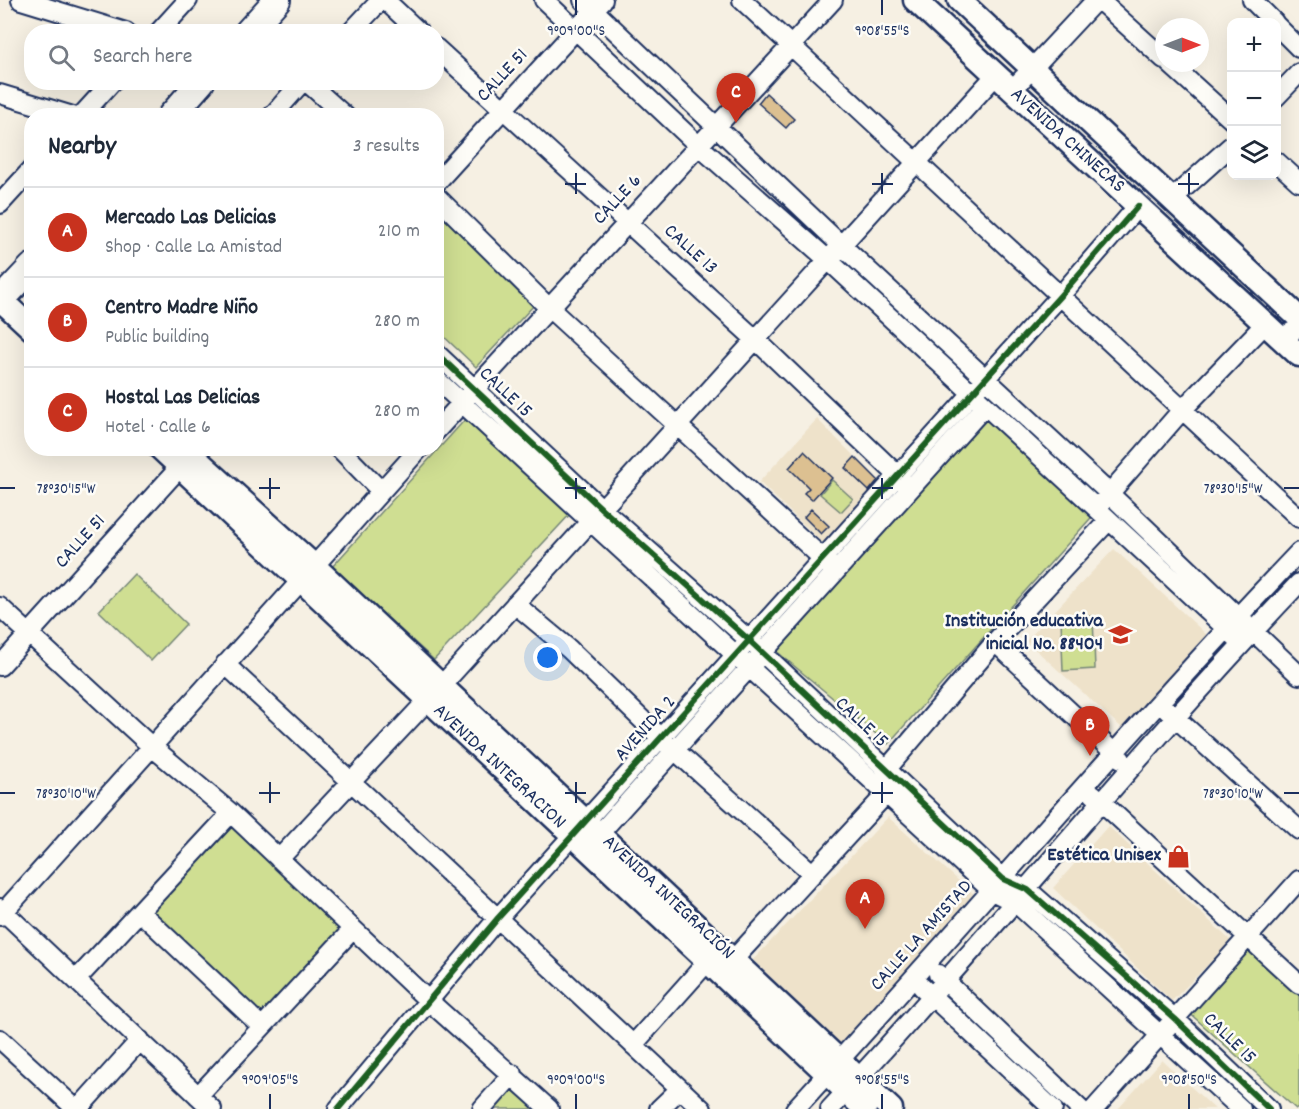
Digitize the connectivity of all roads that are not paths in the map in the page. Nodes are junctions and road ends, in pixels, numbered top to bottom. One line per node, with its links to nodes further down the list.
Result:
1 (21, 0): 14 (street)
2 (188, 0): 15 (street)
3 (277, 0): 16 (highway)
4 (383, 0): 17 (street); 18 (street)
5 (544, 0): 19 (street)
6 (742, 0): 21 (street)
7 (833, 0): 21 (street, CALLE 6)
8 (915, 0): 28 (main road, AVENIDA CHINECAS)
9 (959, 0): 25 (main road, AVENIDA CHINECAS)
10 (1098, 0): 23 (street); 25 (street)
11 (1252, 0): 13 (street)
12 (593, 3): 19 (street, CALLE 51); 42 (street)
13 (1269, 18)
14 (100, 24)
15 (166, 24)
16 (255, 24)
17 (359, 24)
18 (410, 24)
19 (577, 30): 40 (street, CALLE 51); 43 (street)
20 (1281, 30): 22 (street)
21 (791, 46): 42 (street, CALLE 6); 45 (street)
22 (1299, 48)
23 (1155, 51)
24 (444, 55): 40 (street, CALLE 13)
25 (1032, 71): 28 (street); 51 (main road, AVENIDA CHINECAS)
26 (1179, 72): 41 (street)
27 (1299, 73): 33 (street)
28 (1003, 83): 45 (street); 53 (main road, AVENIDA CHINECAS)
29 (105, 90): 36 (street)
30 (195, 90): 37 (highway)
31 (295, 90): 38 (street)
32 (316, 90): 39 (street)
33 (1281, 93)
34 (0, 94): 35 (street)
35 (46, 108)
36 (88, 108)
37 (183, 108)
38 (279, 108)
39 (336, 108)
40 (502, 109): 47 (street, CALLE 51); 54 (street, CALLE 13)
41 (1227, 115)
42 (717, 126): 43 (street, CALLE 6); 55 (street)
43 (699, 146): 54 (street, CALLE 6); 56 (street)
44 (1227, 150): 51 (street)
45 (916, 162): 55 (street); 59 (street)
46 (1281, 166): 49 (street)
47 (444, 174)
48 (24, 176): 50 (street)
49 (1299, 182)
50 (2, 197)
51 (1172, 199): 62 (main road, AVENIDA CHINECAS)
52 (444, 204): 61 (street)
53 (1138, 206): 59 (street, AVENIDA 2); 64 (main road, AVENIDA CHINECAS)
54 (628, 223): 61 (street, CALLE 6); 65 (street, CALLE 13)
55 (841, 245): 56 (street); 68 (street)
56 (828, 260): 65 (street); 71 (street)
57 (24, 274): 58 (highway)
58 (3, 292): 60 (main road); 63 (main road)
59 (1060, 296): 68 (street, AVENIDA 2); 73 (street)
60 (24, 304)
61 (549, 308): 70 (street, CALLE 6); 75 (street)
62 (1299, 318)
63 (24, 319)
64 (1282, 330): 66 (main road, AVENIDA CHINECAS); 73 (street)
65 (755, 339): 75 (street); 80 (street, CALLE 13)
66 (1299, 355)
67 (444, 360): 70 (street, CALLE 15)
68 (986, 378): 71 (street, AVENIDA 2); 82 (street)
69 (444, 386): 72 (street)
70 (476, 388): 72 (street, CALLE 6); 84 (street, CALLE 15)
71 (978, 401): 80 (street, AVENIDA 2); 83 (street)
72 (462, 403): 74 (street, CALLE 6); 84 (street)
73 (1182, 410): 82 (street); 85 (street)
74 (444, 422)
75 (678, 424): 84 (street); 87 (street)
76 (187, 456): 93 (street, CALLE 51)
77 (189, 456): 88 (main road, AVENIDA INTEGRACIÓN)
78 (347, 456): 81 (street)
79 (413, 456): 81 (street)
80 (904, 482): 87 (street, AVENIDA 2)
81 (381, 491): 88 (street)
82 (1110, 494): 83 (street); 92 (street)
83 (1103, 514): 92 (street); 95 (street)
84 (596, 515): 90 (street); 96 (street, CALLE 15)
85 (1299, 518)
86 (1299, 552): 92 (street, CALLE LA AMISTAD)
87 (830, 564): 96 (street, AVENIDA 2)
88 (306, 572): 97 (street); 100 (main road, AVENIDA INTEGRACIÓN)
89 (1299, 583): 94 (street)
90 (515, 604): 100 (street); 103 (street)
91 (0, 608): 93 (street)
92 (1232, 622): 94 (street); 101 (street, CALLE LA AMISTAD)
93 (29, 634): 98 (street, CALLE 51); 104 (street)
94 (1247, 637): 99 (street); 102 (street)
95 (994, 642): 105 (street); 107 (street)
96 (750, 653): 103 (street, AVENIDA 2); 107 (street, CALLE 15); 110 (street)
97 (225, 664): 104 (street); 108 (street)
98 (0, 666)
99 (1299, 675)
100 (434, 694): 108 (street); 113 (main road, AVENIDA INTEGRACIÓN)
101 (1159, 702): 102 (street); 105 (street, CALLE LA AMISTAD)
102 (1177, 718): 106 (street); 114 (street)
103 (668, 744): 113 (street, AVENIDA 2); 116 (street)
104 (151, 746): 112 (street); 120 (street)
105 (1114, 752): 106 (street); 109 (street, CALLE LA AMISTAD)
106 (1131, 768): 111 (street)
107 (886, 770): 110 (street); 118 (street, CALLE 15)
108 (352, 783): 115 (street); 122 (street)
109 (1085, 786): 111 (street); 118 (street, CALLE LA AMISTAD)
110 (886, 794): 116 (street); 118 (street)
111 (1102, 802): 119 (street); 124 (street)
112 (231, 813): 115 (street); 121 (street)
113 (586, 830): 122 (street, AVENIDA 2); 125 (main road, AVENIDA INTEGRACIÓN)
114 (1299, 830)
115 (279, 859): 123 (street)
116 (813, 874): 125 (street)
117 (1299, 880): 124 (street)
118 (998, 885): 119 (street, CALLE 15); 126 (street, CALLE LA AMISTAD)
119 (1022, 896): 129 (street); 133 (street, CALLE 15); 135 (street)
120 (1, 912): 127 (street)
121 (140, 912): 127 (street); 134 (street)
122 (498, 918): 132 (street, AVENIDA 2); 138 (street)
123 (353, 929): 132 (street); 134 (street)
124 (1248, 937): 130 (street); 133 (street)
125 (720, 956): 138 (street); 139 (main road, AVENIDA INTEGRACIÓN)
126 (927, 965): 128 (street, CALLE LA AMISTAD); 129 (street)
127 (76, 980): 137 (street)
128 (914, 980): 131 (street); 139 (street, CALLE LA AMISTAD)
129 (945, 981): 131 (street); 156 (street)
130 (1299, 984)
131 (931, 995): 141 (street); 155 (street)
132 (430, 1002): 140 (street); 146 (street, AVENIDA 2)
133 (1175, 1019): 135 (street); 159 (street, CALLE 15)
134 (262, 1027): 143 (street)
135 (1160, 1036): 157 (street); 158 (street)
136 (0, 1039): 144 (street)
137 (140, 1040): 143 (street); 144 (street)
138 (633, 1045): 142 (street)
139 (833, 1068): 141 (main road, AVENIDA INTEGRACIÓN); 151 (street, CALLE LA AMISTAD)
140 (513, 1074): 147 (street); 148 (street)
141 (852, 1085): 152 (street); 153 (main road); 154 (main road, AVENIDA INTEGRACIÓN)
142 (680, 1089): 149 (street); 150 (street)
143 (198, 1096): 145 (street)
144 (77, 1109)
145 (212, 1109)
146 (338, 1109)
147 (482, 1109)
148 (549, 1109)
149 (659, 1109)
150 (702, 1109)
151 (795, 1109)
152 (830, 1109)
153 (865, 1109)
154 (891, 1109)
155 (1053, 1109)
156 (1080, 1109)
157 (1094, 1109)
158 (1240, 1109)
159 (1269, 1109)

